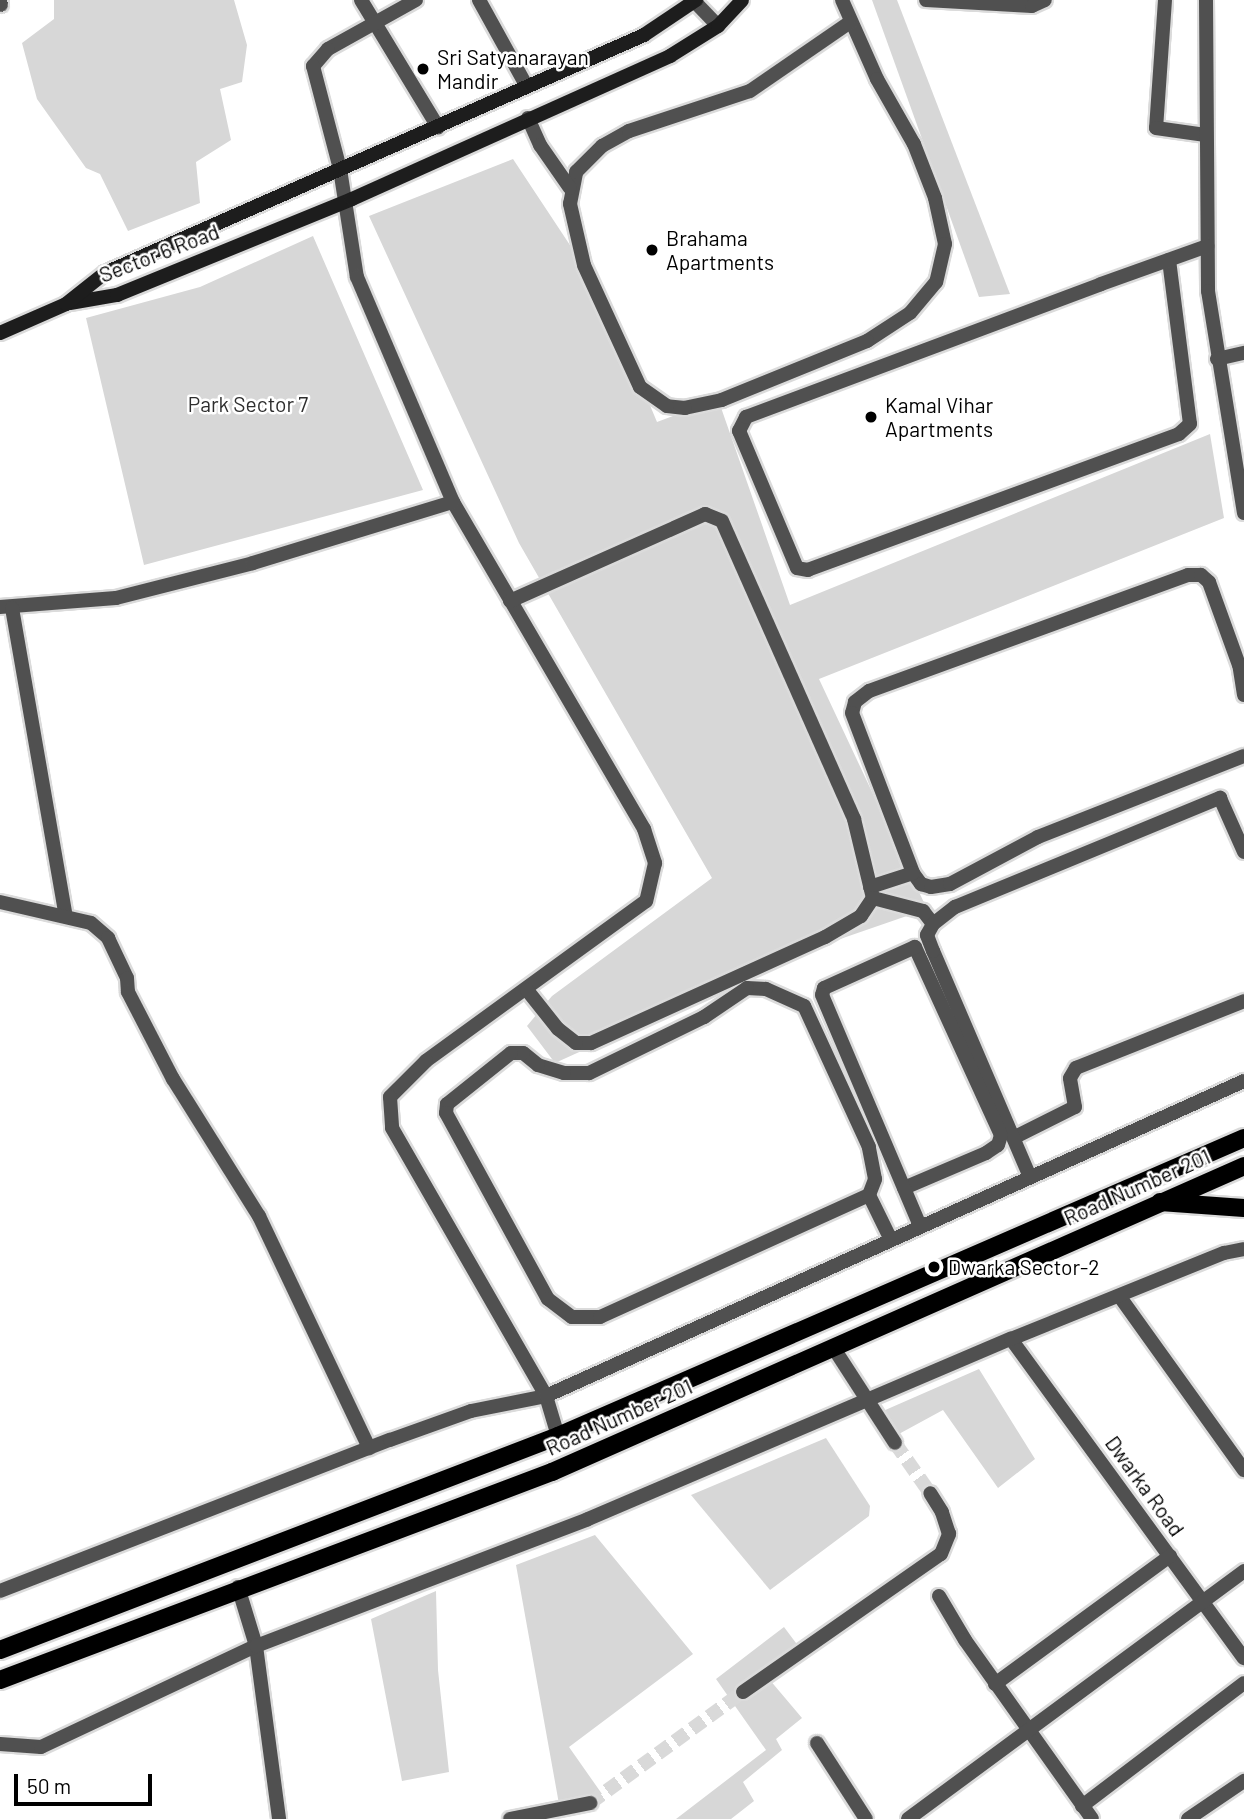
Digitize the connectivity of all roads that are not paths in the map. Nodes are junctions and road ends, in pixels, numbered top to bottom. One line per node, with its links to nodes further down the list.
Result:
1 (361, 0): 12 (street)
2 (416, 0): 12 (street)
3 (479, 0): 14 (street)
4 (842, 0): 11 (street)
5 (926, 0): 6 (street)
6 (1045, 0)
7 (1165, 0): 17 (street)
8 (1206, 0): 17 (street)
9 (695, 1): 13 (street); 14 (street, Sector 6 Road)
10 (734, 3): 13 (street, Sector 6 Road)
11 (849, 23): 19 (street); 19 (street)
12 (375, 25): 16 (street); 18 (street)
13 (718, 26): 15 (street, Sector 6 Road)
14 (527, 87): 16 (street, Sector 6 Road)
15 (528, 118): 19 (street); 20 (street, Sector 6 Road)
16 (438, 127): 18 (street, Sector 6 Road)
17 (1206, 135): 21 (street)
18 (340, 169): 20 (street); 23 (street, Sector 6 Road)
19 (570, 188)
20 (343, 203): 23 (street, Sector 6 Road); 27 (street)
21 (1207, 246): 22 (street); 26 (street)
22 (1169, 260): 22 (street)
23 (66, 304): 24 (street)
24 (0, 333)
25 (1244, 353): 26 (street)
26 (1217, 359): 28 (street)
27 (453, 502): 29 (street); 30 (street)
28 (1244, 513)
29 (510, 601): 35 (street); 39 (street)
30 (6, 608): 37 (street)
31 (1244, 695): 34 (street)
32 (1244, 756): 34 (street)
33 (1244, 852): 38 (street)
34 (913, 873): 35 (street)
35 (872, 893): 38 (street); 41 (street)
36 (0, 902): 37 (street)
37 (66, 916): 64 (street)
38 (933, 924): 45 (street)
39 (527, 990): 41 (street); 60 (street)
40 (1244, 1002): 45 (street)
41 (591, 1043): 42 (street)
42 (601, 1067): 51 (street); 51 (street)
43 (1244, 1081): 49 (street)
44 (1244, 1126): 47 (main road)
45 (1015, 1137): 49 (street)
46 (1244, 1138): 47 (main road, Road Number 201)
47 (1223, 1146): 62 (main road, Road Number 201)
48 (1244, 1166): 52 (main road, Road Number 201)
49 (1030, 1177): 54 (street)
50 (904, 1188): 50 (street); 54 (street)
51 (869, 1195): 55 (street)
52 (1158, 1202): 53 (main road); 59 (main road, Road Number 201)
53 (1244, 1208)
54 (920, 1226): 55 (street)
55 (891, 1240): 60 (street)
56 (1244, 1250): 57 (street)
57 (1120, 1297): 58 (street); 65 (street)
58 (1011, 1339): 61 (street); 67 (street, Dwarka Road)
59 (833, 1347): 61 (street); 69 (main road, Road Number 201)
60 (546, 1396): 62 (street); 64 (street)
61 (865, 1399): 63 (street); 73 (street)
62 (558, 1436): 74 (main road, Road Number 201)
63 (895, 1443)
64 (369, 1448): 70 (street)
65 (1244, 1470)
66 (930, 1493): 79 (street)
67 (1170, 1556): 72 (street, Dwarka Road); 78 (street)
68 (1244, 1571): 72 (street)
69 (238, 1587): 73 (street); 76 (main road, Road Number 201)
70 (0, 1591)
71 (939, 1595): 78 (street)
72 (1203, 1602): 75 (street, Dwarka Road); 80 (street)
73 (256, 1646): 82 (street); 86 (street)
74 (0, 1650)
75 (1244, 1658)
76 (0, 1680)
77 (1244, 1683): 85 (street)
78 (995, 1684): 80 (street)
79 (743, 1692)
80 (1027, 1728): 85 (street); 89 (street)
81 (817, 1743): 88 (street)
82 (0, 1744)
83 (1244, 1781): 91 (street)
84 (590, 1803): 87 (street)
85 (1082, 1805): 90 (street)
86 (279, 1819)
87 (510, 1819)
88 (866, 1819)
89 (908, 1819)
90 (1092, 1819)
91 (1188, 1819)

